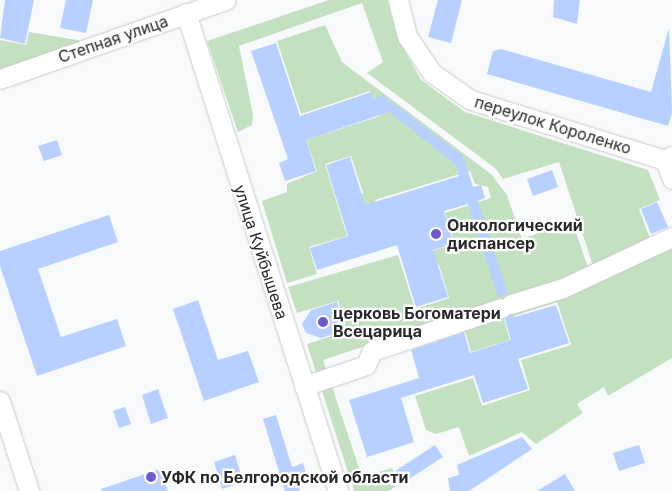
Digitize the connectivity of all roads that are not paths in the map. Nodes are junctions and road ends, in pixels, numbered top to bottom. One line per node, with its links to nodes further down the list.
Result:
1 (226, 0): 3 (street, Степная улица)
2 (398, 0): 5 (street, переулок Короленко)
3 (186, 13): 4 (street, Степная улица); 8 (street, улица Куйбышева)
4 (0, 79)
5 (668, 158): 6 (street)
6 (672, 179)
7 (672, 237): 8 (street)
8 (304, 386): 11 (street, улица Куйбышева)
9 (0, 401): 10 (street)
10 (29, 491)
11 (338, 491)

